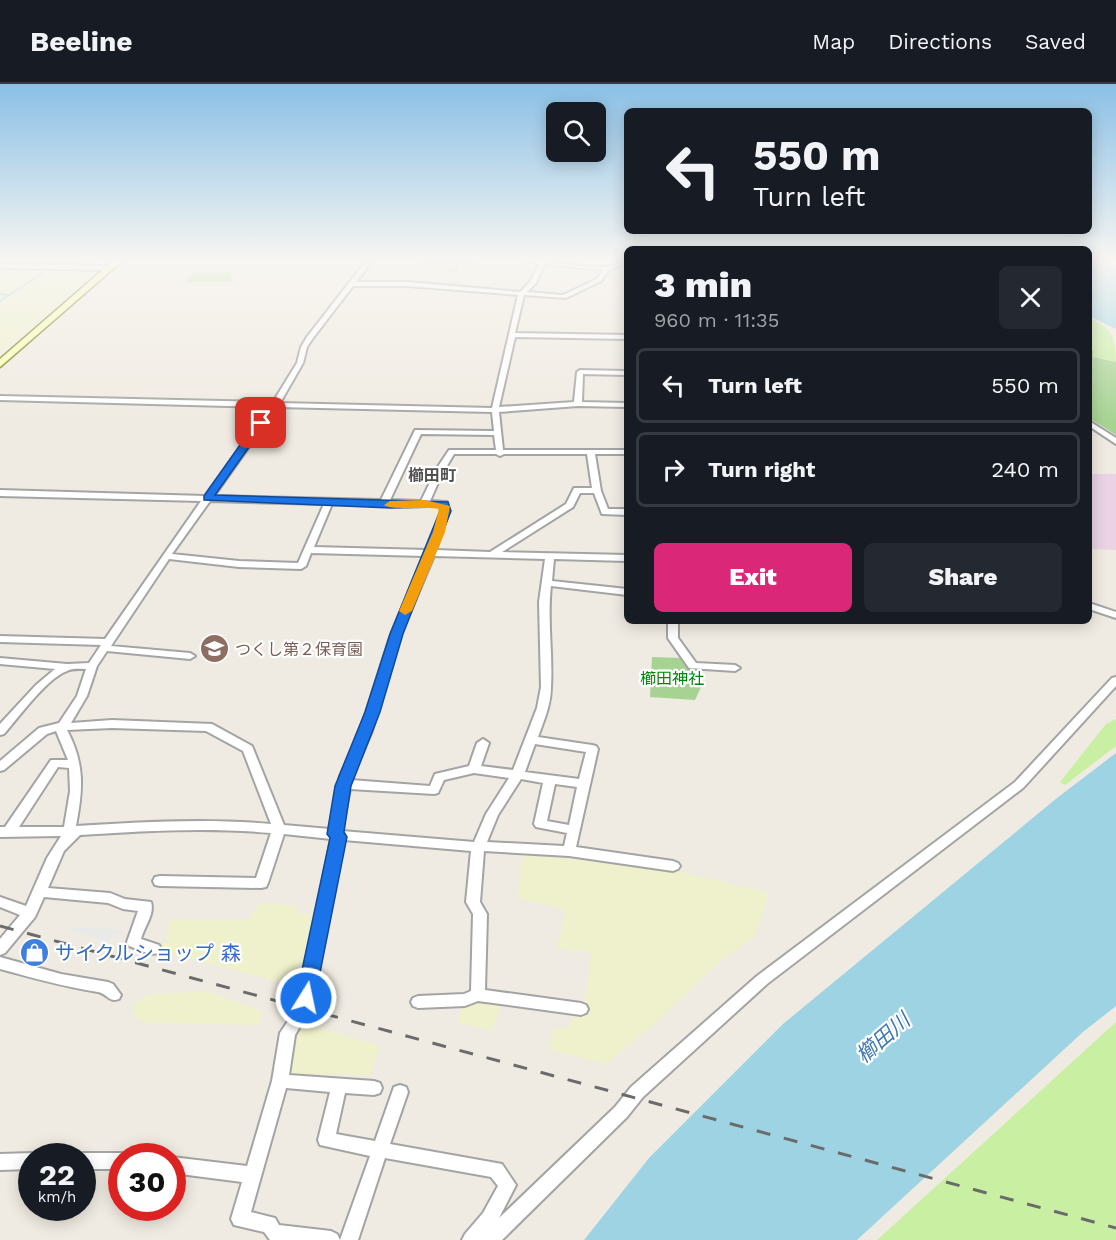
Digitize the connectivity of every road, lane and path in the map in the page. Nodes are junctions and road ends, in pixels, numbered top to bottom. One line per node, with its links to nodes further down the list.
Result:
1 (56, 315): 6 (main road)
2 (328, 315): 9 (street)
3 (517, 315): 4 (street)
4 (513, 335): 5 (street); 12 (street)
5 (624, 338)
6 (0, 364)
7 (624, 373): 10 (street)
8 (0, 398): 9 (street)
9 (274, 404): 12 (street); 21 (street)
10 (578, 404): 11 (street); 12 (street)
11 (624, 405)
12 (495, 410): 14 (street)
13 (1092, 425): 15 (street)
14 (498, 433): 18 (street); 23 (street)
15 (1116, 441)
16 (590, 451): 17 (street); 18 (street); 19 (street)
17 (624, 452)
18 (500, 454): 24 (street)
19 (597, 491): 25 (street); 28 (street)
20 (0, 493): 21 (street)
21 (207, 498): 22 (street); 29 (street)
22 (329, 501): 23 (street); 26 (street)
23 (384, 503): 24 (street)
24 (425, 503): 27 (street)
25 (624, 512)
26 (307, 550): 27 (street); 29 (street)
27 (428, 553): 28 (street); 55 (street)
28 (491, 555): 30 (street)
29 (166, 556): 38 (street)
30 (550, 556): 31 (street); 32 (street)
31 (624, 558)
32 (546, 583): 33 (street); 47 (street)
33 (624, 592)
34 (1092, 607): 35 (street)
35 (1116, 615)
36 (673, 624): 43 (street)
37 (0, 639): 38 (street)
38 (105, 645): 39 (street); 41 (street)
39 (189, 656)
40 (0, 661): 42 (street)
41 (92, 666): 42 (street); 45 (street)
42 (66, 667): 46 (street)
43 (735, 668)
44 (1116, 681): 88 (street)
45 (63, 727): 50 (street); 56 (street); 58 (street)
46 (0, 730)
47 (532, 740): 52 (street); 54 (street)
48 (483, 743): 51 (street)
49 (70, 764): 59 (street)
50 (0, 767)
51 (474, 769): 52 (street); 55 (street)
52 (518, 774): 53 (street); 61 (street)
53 (550, 779): 54 (street); 57 (street)
54 (584, 784): 57 (street)
55 (343, 786): 60 (street)
56 (279, 829): 58 (street); 60 (street); 64 (street)
57 (574, 830): 62 (street)
58 (73, 831): 59 (street); 65 (street)
59 (4, 832)
60 (337, 835): 61 (street); 75 (street)
61 (478, 848): 62 (street); 72 (street)
62 (569, 851): 63 (street)
63 (673, 866)
64 (160, 881)
65 (40, 892): 67 (street); 69 (street)
66 (0, 902): 67 (street)
67 (30, 912): 68 (street)
68 (0, 949)
69 (154, 949)
70 (0, 963): 71 (street)
71 (114, 995)
72 (478, 995): 73 (street); 74 (street)
73 (418, 1002)
74 (581, 1008)
75 (280, 1081): 76 (street); 83 (street)
76 (339, 1086): 77 (street); 79 (street)
77 (374, 1088)
78 (400, 1092): 79 (street)
79 (379, 1148): 86 (street); 87 (street)
80 (18, 1161): 81 (street)
81 (0, 1162)
82 (186, 1167): 83 (street)
83 (254, 1175): 84 (street)
84 (273, 1237): 85 (street)
85 (331, 1240)
86 (349, 1240)
87 (471, 1240)
88 (489, 1240)

